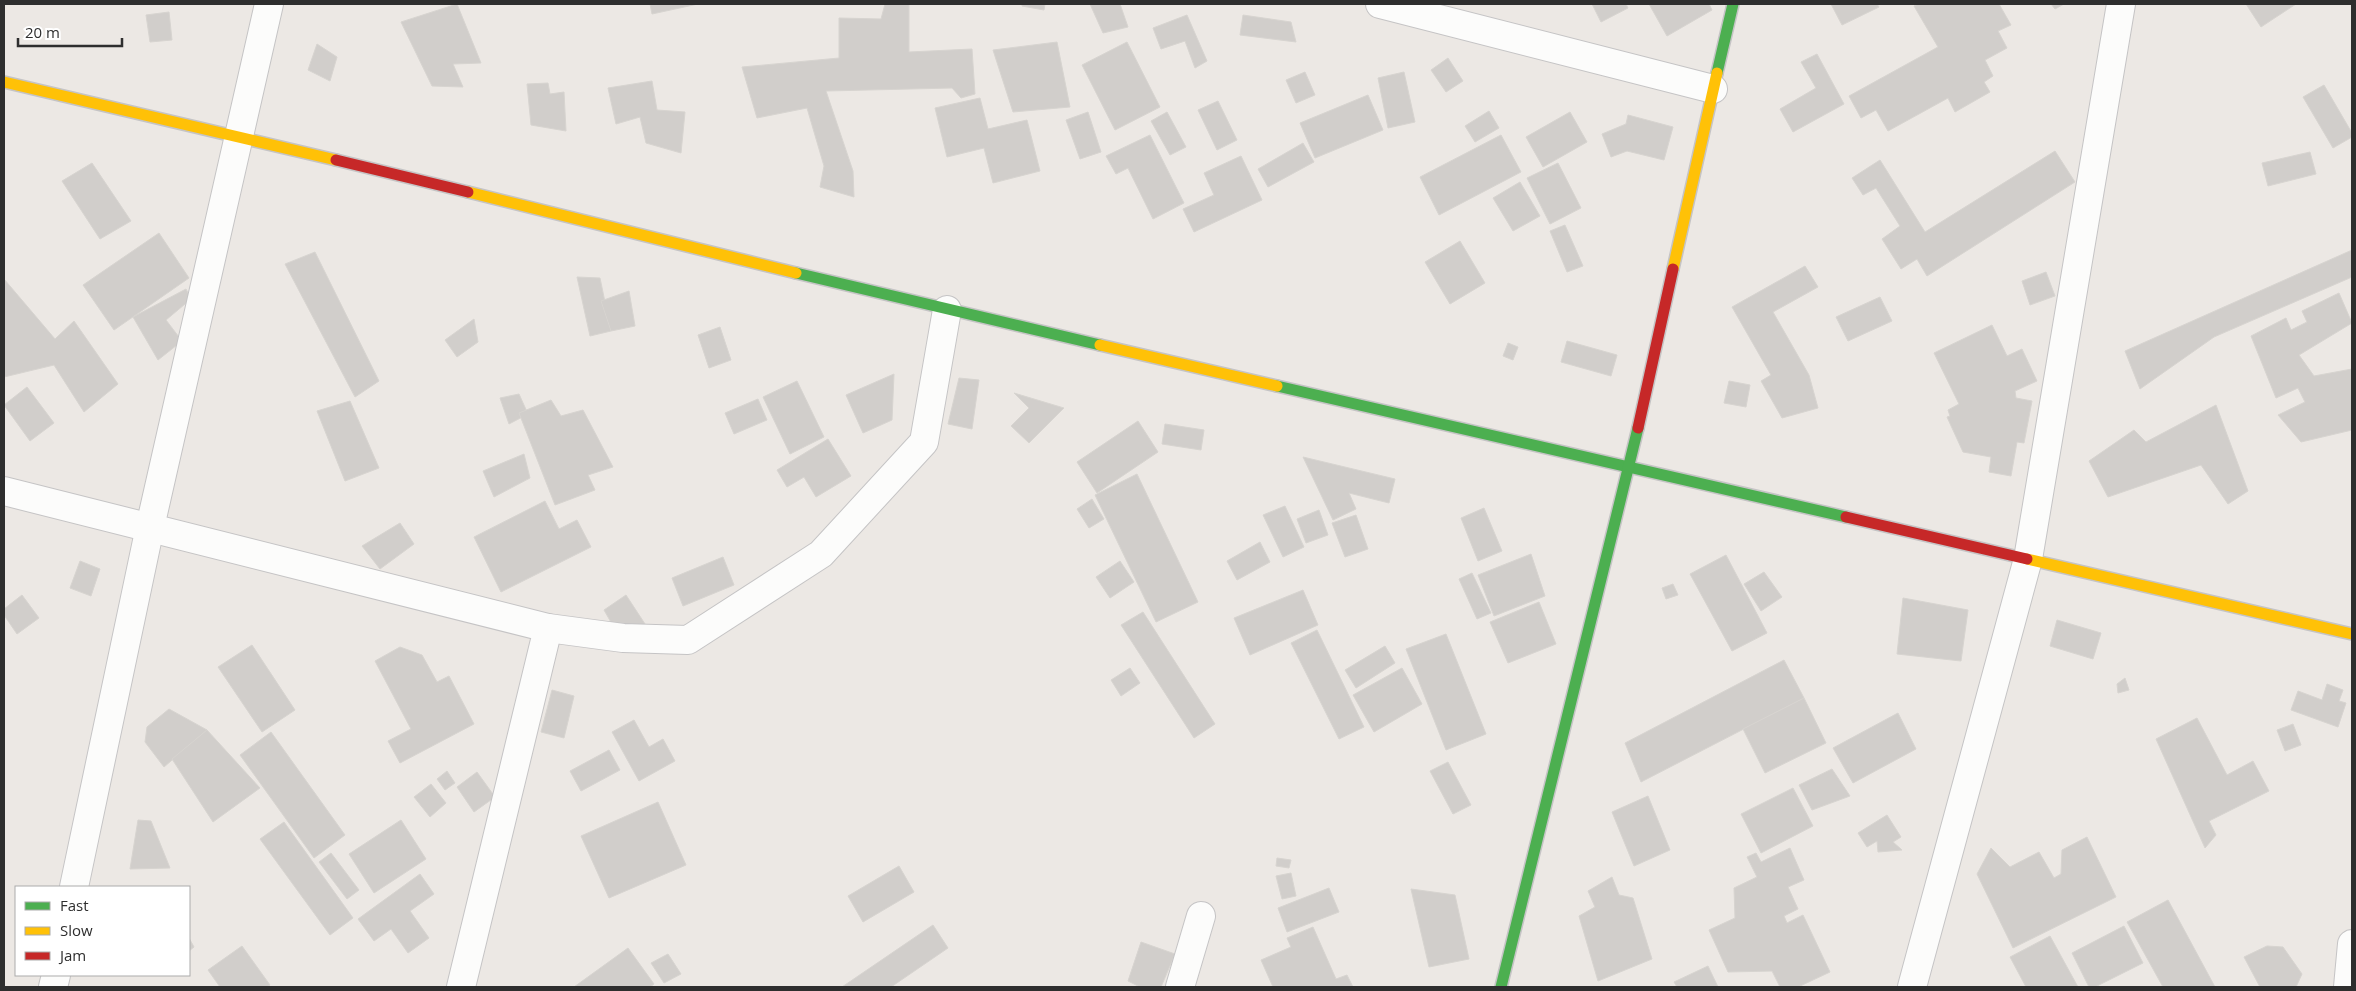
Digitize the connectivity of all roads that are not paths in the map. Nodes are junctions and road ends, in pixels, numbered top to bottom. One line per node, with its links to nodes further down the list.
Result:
1 (269, 4): 7 (street)
2 (1380, 4): 6 (street)
3 (1733, 4): 6 (street)
4 (2121, 4): 12 (street)
5 (4, 82): 7 (street)
6 (1713, 89): 9 (street)
7 (239, 136): 8 (street); 11 (street)
8 (947, 310): 9 (street); 13 (street)
9 (1629, 467): 12 (street); 20 (street)
10 (4, 491): 11 (street)
11 (150, 528): 13 (street); 15 (street)
12 (2028, 559): 14 (street); 21 (street)
13 (548, 628): 18 (street)
14 (2352, 634)
15 (74, 886)
16 (1201, 916): 19 (street)
17 (2352, 944): 22 (street)
18 (461, 987)
19 (1180, 987)
20 (1502, 987)
21 (1912, 987)
22 (2348, 987)

